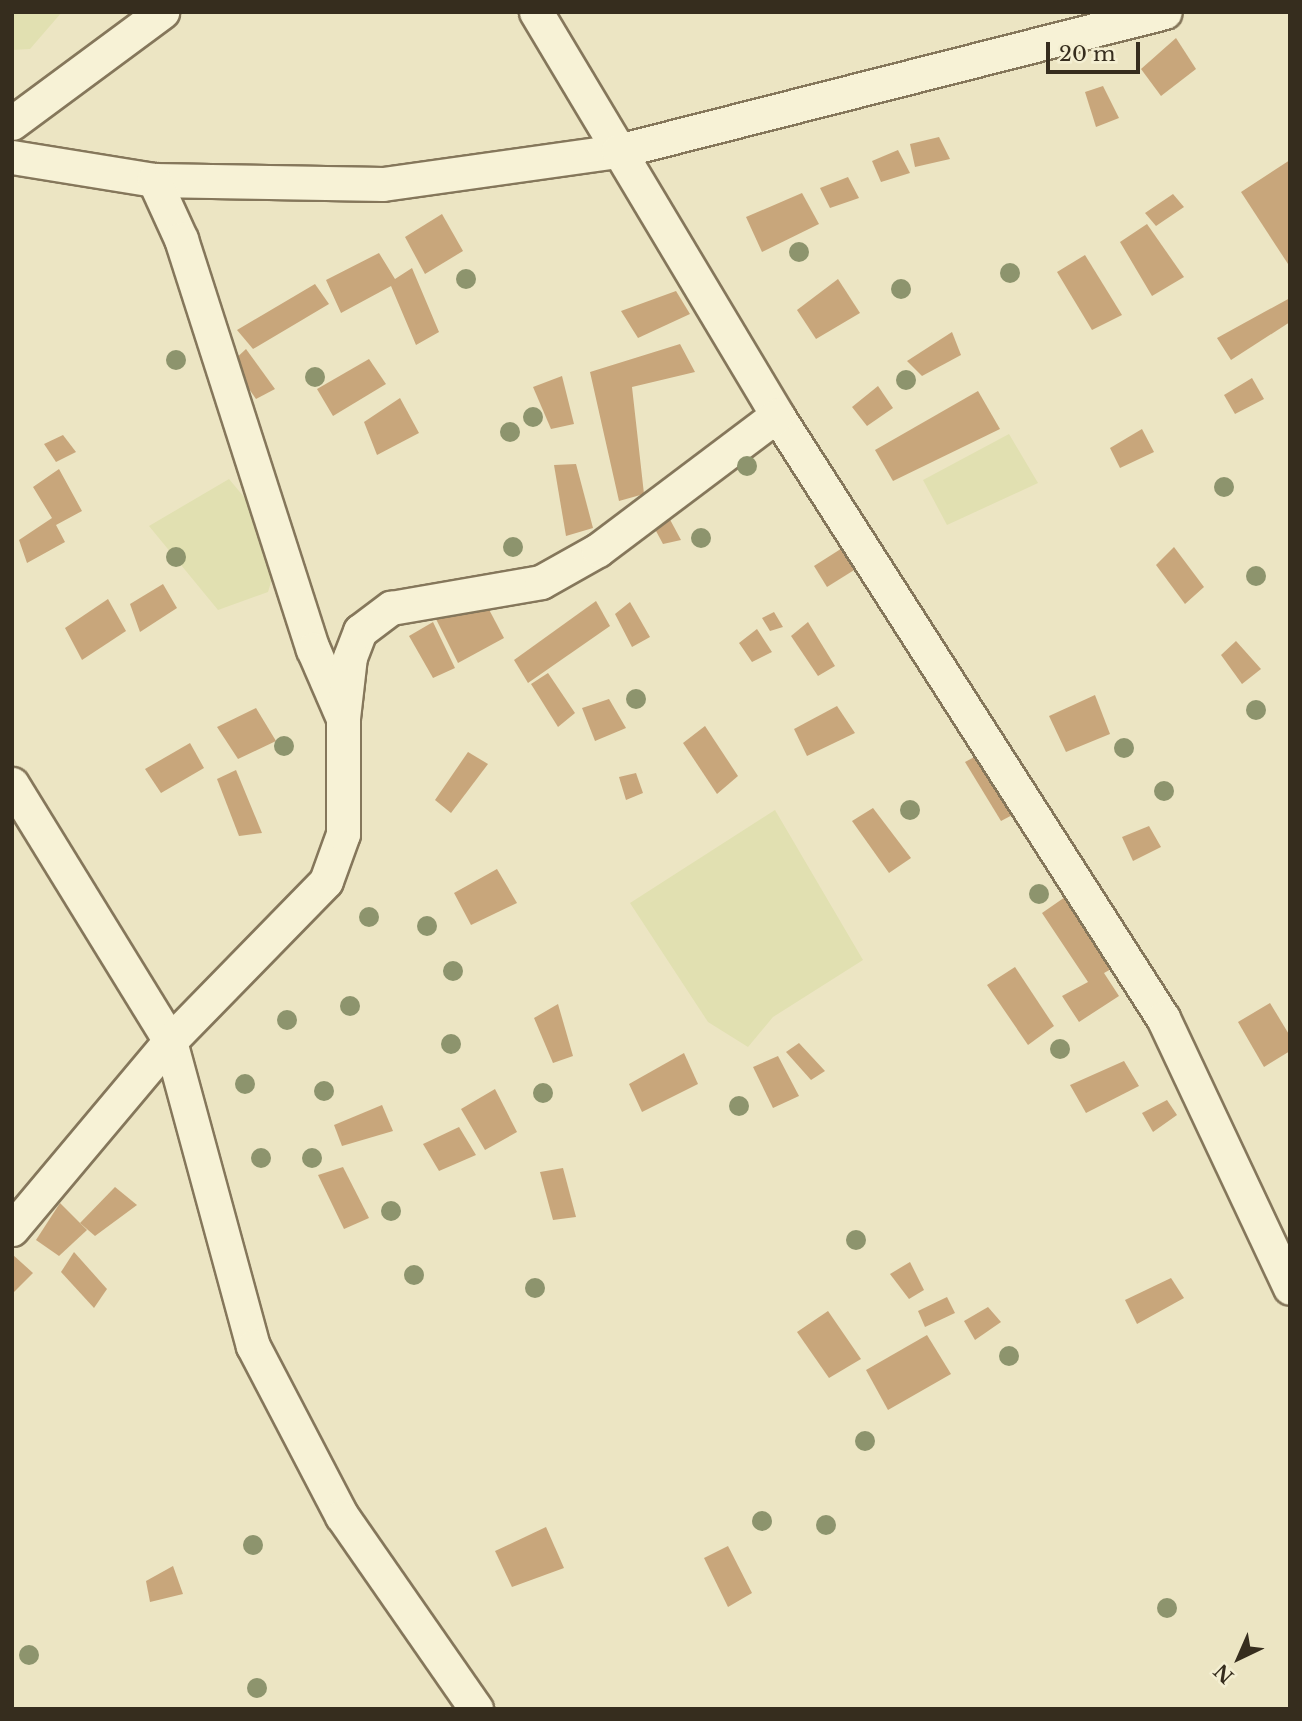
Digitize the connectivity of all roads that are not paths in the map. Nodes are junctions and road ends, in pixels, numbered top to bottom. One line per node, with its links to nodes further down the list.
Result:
1 (162, 12): 4 (street)
2 (536, 12): 5 (street)
3 (1165, 12): 5 (street)
4 (12, 123)
5 (618, 151): 7 (street); 8 (street)
6 (12, 157): 7 (street)
7 (154, 180): 9 (street)
8 (777, 415): 9 (street); 13 (street)
9 (343, 718): 11 (street)
10 (12, 784): 11 (street)
11 (170, 1041): 12 (street); 14 (street)
12 (12, 1229)
13 (1290, 1289)
14 (476, 1709)

